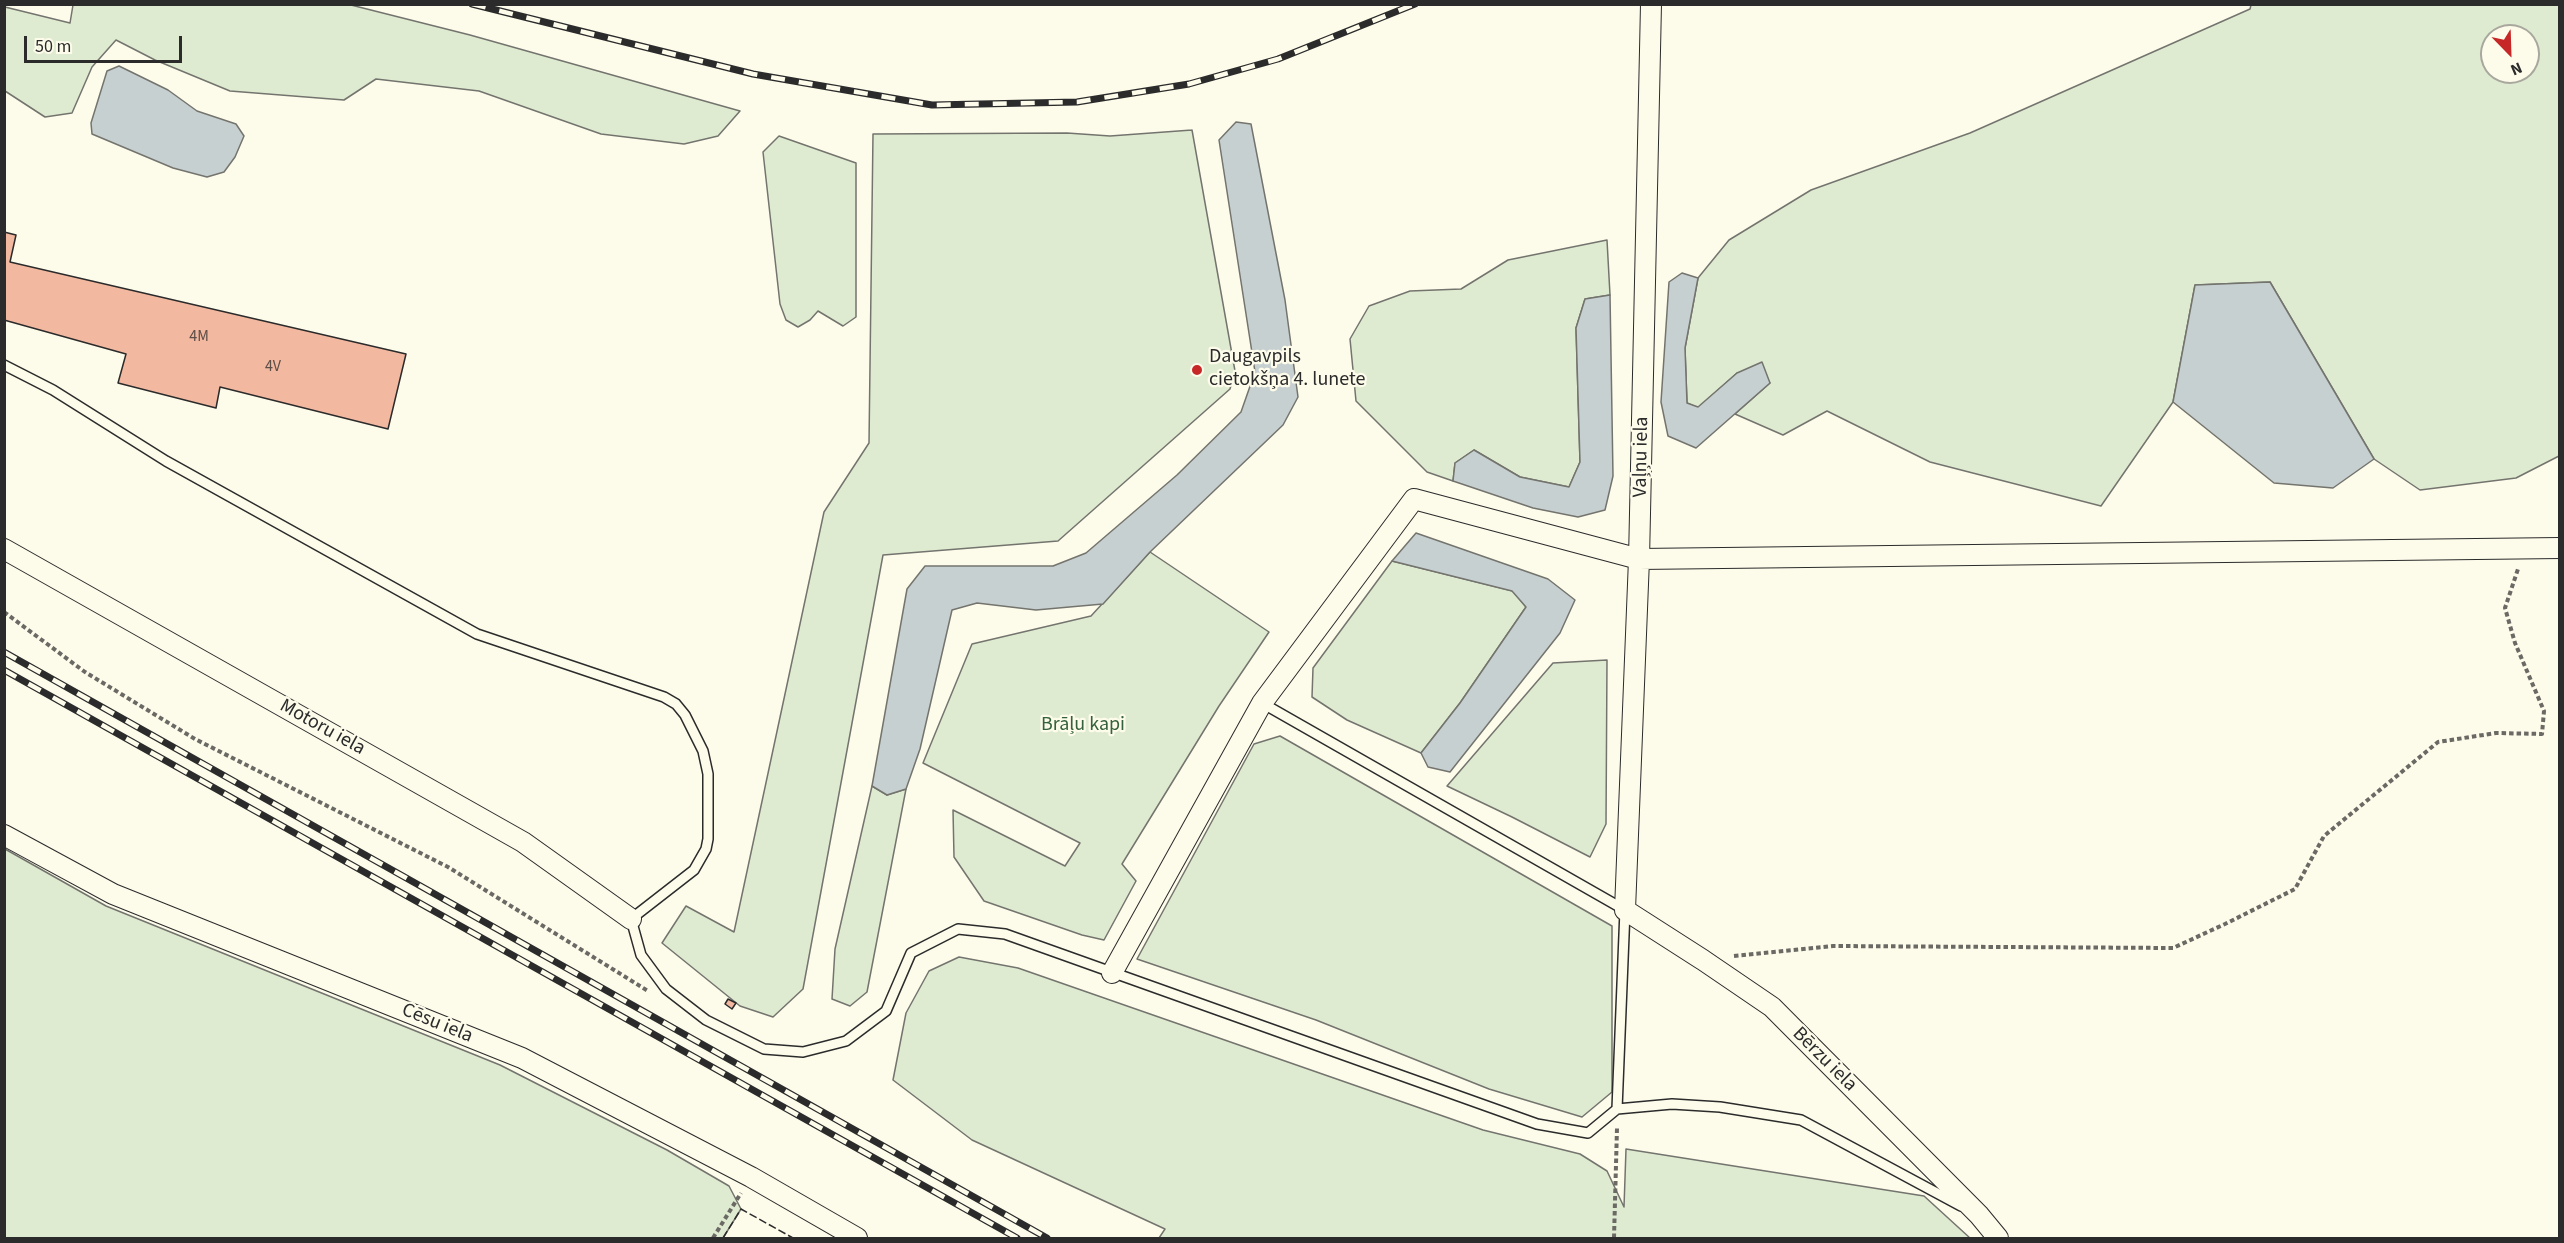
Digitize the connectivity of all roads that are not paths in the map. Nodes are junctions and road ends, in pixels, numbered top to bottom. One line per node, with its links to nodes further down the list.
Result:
1 (1651, 4): 5 (street, Vaļņu iela)
2 (4, 365): 9 (lane)
3 (2559, 548): 5 (street)
4 (4, 549): 9 (street, Motoru iela)
5 (1639, 559): 6 (street); 8 (street, Vaļņu iela)
6 (1262, 704): 8 (lane); 10 (street)
7 (4, 835): 13 (street, Cēsu iela)
8 (1625, 910): 11 (lane); 12 (street, Bērzu iela)
9 (631, 918): 10 (lane)
10 (1112, 973): 11 (lane)
11 (1617, 1109): 12 (lane)
12 (1979, 1215): 14 (street, Bērzu iela)
13 (857, 1239)
14 (1998, 1239)

